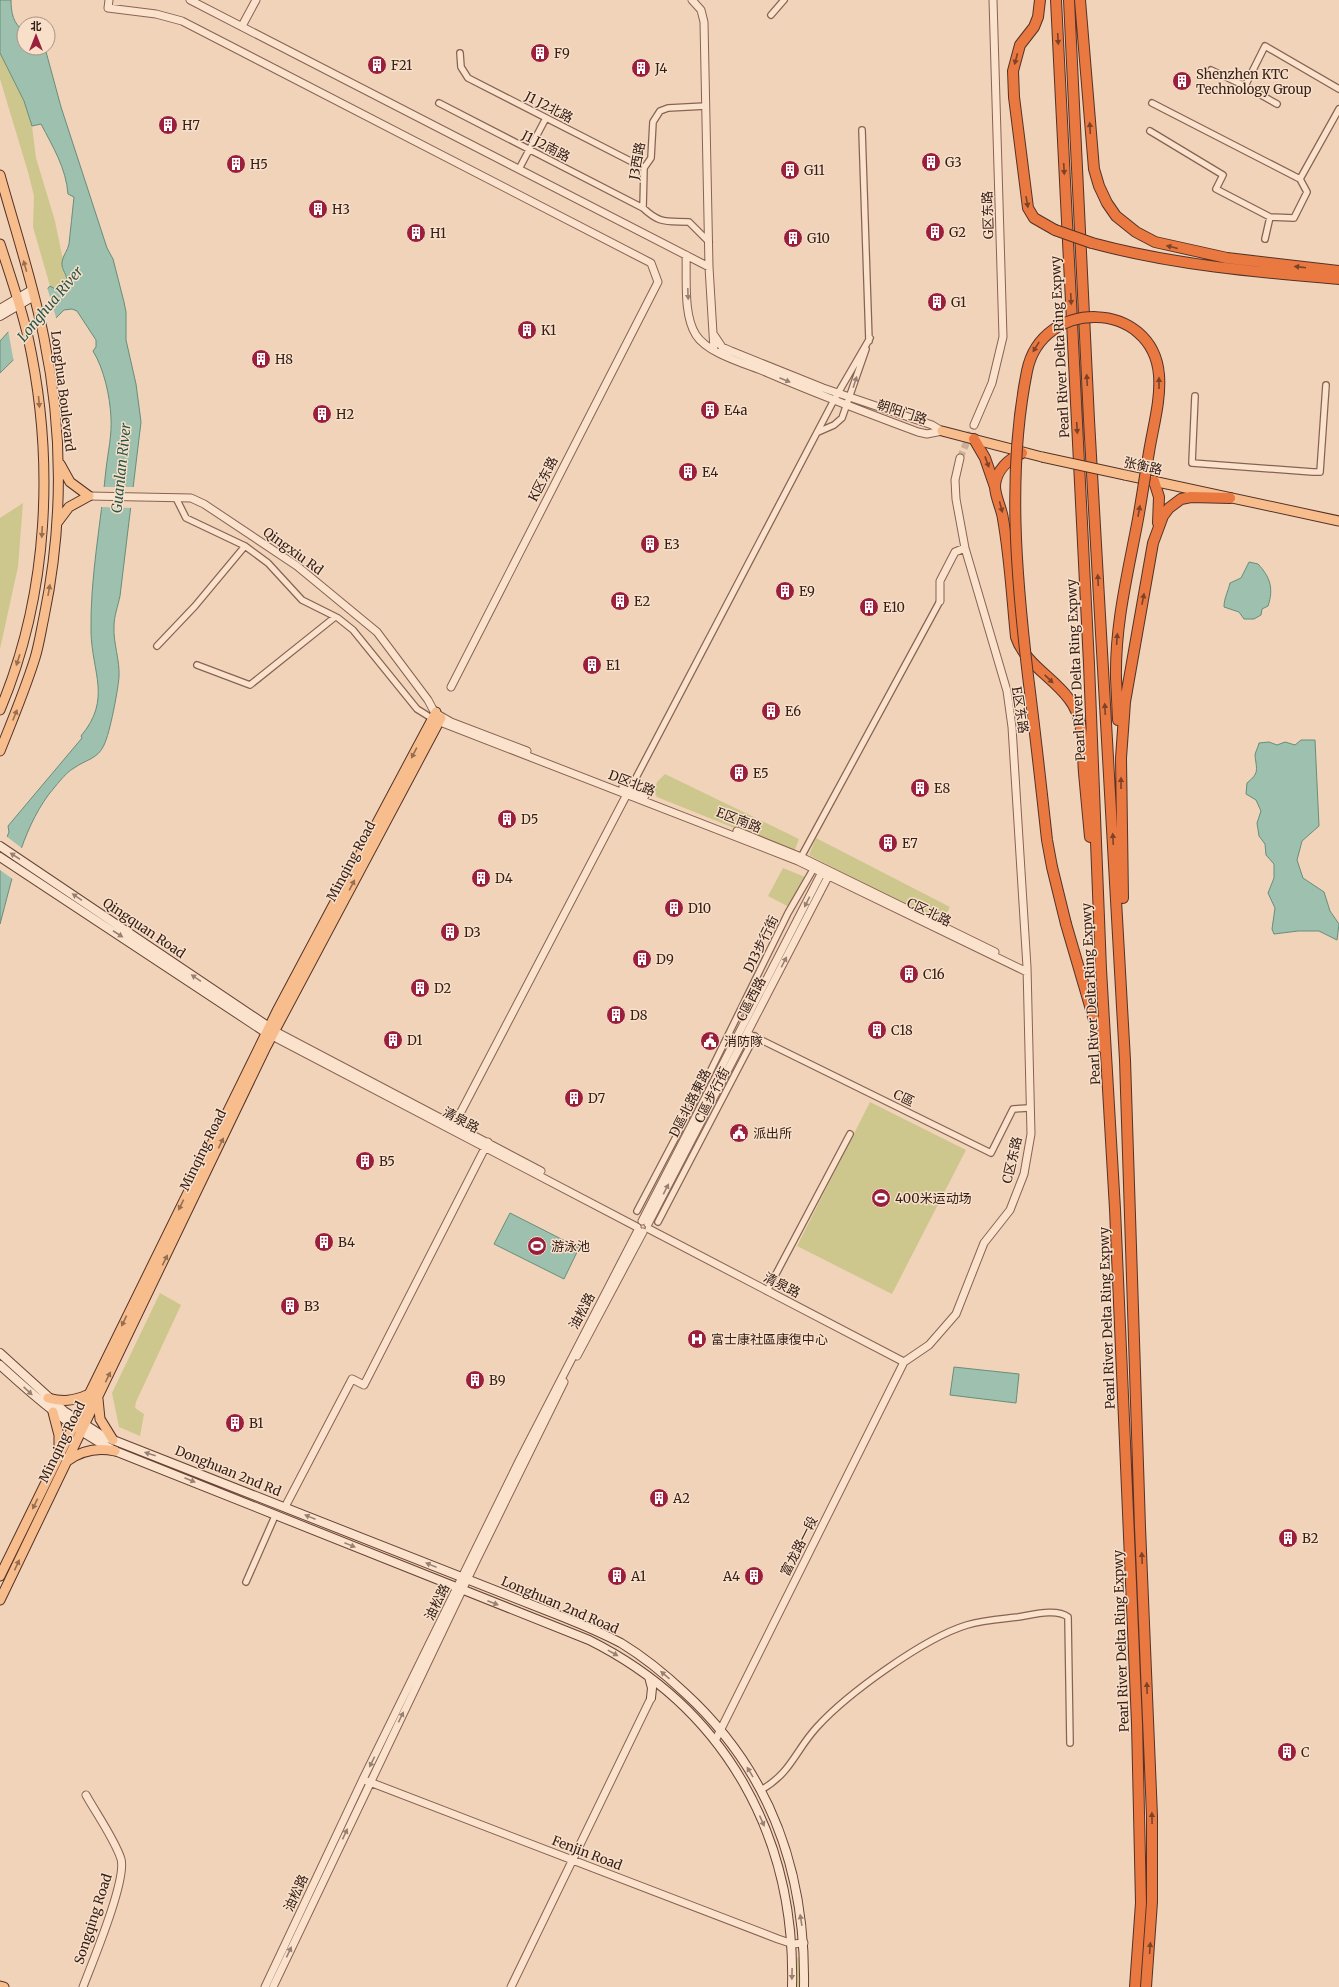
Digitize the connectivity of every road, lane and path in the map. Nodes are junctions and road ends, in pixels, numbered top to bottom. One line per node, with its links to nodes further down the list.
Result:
1 (109, 0): 74 (street, K区东路)
2 (190, 0): 12 (street)
3 (256, 0): 12 (street)
4 (694, 0): 20 (street)
5 (784, 0): 11 (street)
6 (993, 0): 53 (street, G区东路)
7 (1040, 0): 38 (highway, one-way to 38, bridge)
8 (1056, 0): 86 (highway, Pearl River Delta Ring Expwy, one-way to 86)
9 (1069, 0): 90 (highway, Pearl River Delta Ring Expwy, one-way to 9)
10 (1080, 0): 36 (highway, one-way to 10)
11 (771, 15)
12 (242, 26): 27 (street)
13 (460, 53): 22 (street, J1 J2北路)
14 (1211, 70): 15 (street)
15 (1245, 86): 16 (street); 19 (street)
16 (1339, 89)
17 (1152, 103): 29 (street)
18 (439, 104): 25 (street, J1 J2南路)
19 (1277, 104)
20 (706, 106): 26 (street, J3西路); 33 (street)
21 (1339, 109): 29 (street)
22 (546, 118): 25 (street); 26 (street, J1 J2北路)
23 (862, 130): 45 (street)
24 (1150, 131): 31 (street)
25 (529, 150): 27 (street); 30 (street, J1 J2南路)
26 (644, 168): 30 (street, J3西路)
27 (519, 169): 35 (street)
28 (0, 175): 40 (main road, Longhua Boulevard, one-way to 28)
29 (1300, 179): 31 (street)
30 (643, 208): 33 (street)
31 (1270, 217): 32 (street)
32 (1265, 239)
33 (709, 242): 37 (street)
34 (0, 244): 41 (main road, Longhua Boulevard)
35 (686, 255): 37 (street); 46 (street, 朝阳门路, one-way to 46)
36 (1241, 259): 38 (highway); 39 (highway, one-way to 36)
37 (709, 267): 44 (street)
38 (1239, 271): 39 (highway)
39 (1338, 275)
40 (34, 297): 41 (main road); 59 (main road, Longhua Boulevard)
41 (18, 302): 42 (main road); 43 (main road); 75 (main road, Longhua Boulevard, one-way to 75)
42 (0, 308)
43 (0, 316)
44 (712, 327): 46 (street); 48 (street, 朝阳门路)
45 (870, 338): 48 (street); 50 (street, one-way to 45)
46 (714, 350): 51 (street, 朝阳门路, one-way to 51)
47 (1326, 385): 49 (street)
48 (838, 393): 50 (street, 朝阳门路); 51 (street)
49 (1195, 396)
50 (850, 397): 52 (street); 54 (street, 朝阳门路)
51 (834, 400): 52 (street, 朝阳门路); 55 (street)
52 (848, 406): 54 (street, 朝阳门路); 55 (street)
53 (974, 425)
54 (942, 430): 56 (main road, 张衡路)
55 (818, 432): 79 (street)
56 (974, 439): 57 (main road, 张衡路); 61 (highway, one-way to 61)
57 (1022, 453): 60 (main road, 张衡路, bridge); 61 (highway)
58 (960, 458): 69 (street, E区东路)
59 (59, 463): 62 (main road); 66 (main road, Longhua Boulevard)
60 (1154, 481): 64 (main road, 张衡路); 67 (highway)
61 (995, 487): 86 (highway, one-way to 86)
62 (89, 496): 63 (street, Qingxiu Rd); 66 (main road)
63 (176, 498): 68 (street); 76 (street, Qingxiu Rd)
64 (1230, 498): 65 (main road, 张衡路); 67 (highway)
65 (1339, 521)
66 (57, 523): 77 (main road, Longhua Boulevard, one-way to 66)
67 (1158, 527): 78 (highway, one-way to 67)
68 (244, 546): 71 (street); 72 (street)
69 (964, 548): 70 (street); 85 (street, E区东路)
70 (940, 601): 82 (street)
71 (335, 617): 73 (street); 76 (street)
72 (157, 646)
73 (197, 665)
74 (451, 687)
75 (0, 710)
76 (437, 718): 79 (street, D区北路); 87 (main road, Minqing Road)
77 (0, 751)
78 (1121, 758): 90 (highway, one-way to 78); 91 (highway, one-way to 91, bridge)
79 (628, 792): 82 (street, E区南路); 93 (street)
80 (0, 846): 87 (main road, Qingquan Road, one-way to 80)
81 (0, 857): 87 (main road, Qingquan Road, one-way to 87)
82 (800, 859): 83 (street); 84 (street, E区南路)
83 (814, 868): 84 (street); 96 (street, D13步行街)
84 (827, 872): 85 (street, C区北路); 88 (street, C區西路, one-way to 84); 97 (street, D區北路東路, one-way to 97)
85 (1027, 969): 92 (street, C区东路)
86 (1101, 969): 91 (highway, Pearl River Delta Ring Expwy)
87 (271, 1032): 93 (street, 清泉路); 102 (main road, Minqing Road, one-way to 102); 104 (main road, Minqing Road, one-way to 87)
88 (748, 1033): 89 (street, C區); 97 (street, C區西路, one-way to 88)
89 (755, 1036): 89 (street, C區步行街); 92 (street, C區)
90 (1125, 1060): 140 (highway, Pearl River Delta Ring Expwy, one-way to 90)
91 (1109, 1078): 139 (highway, Pearl River Delta Ring Expwy)
92 (1029, 1108): 100 (street, C区东路)
93 (453, 1126): 95 (street, 清泉路)
94 (850, 1134): 98 (street)
95 (487, 1144): 97 (street, 清泉路); 112 (street)
96 (637, 1211)
97 (642, 1226): 98 (street, 清泉路); 115 (street, 油松路)
98 (767, 1291): 100 (street, 清泉路)
99 (0, 1353): 103 (main road, Donghuan 2nd Rd)
100 (904, 1362): 122 (street, 富龙路一段)
101 (0, 1364): 105 (main road, Donghuan 2nd Rd, one-way to 105)
102 (87, 1395): 103 (main road); 106 (main road, Minqing Road)
103 (48, 1398): 106 (main road, Donghuan 2nd Rd)
104 (98, 1398): 107 (main road, Minqing Road); 108 (main road)
105 (53, 1412): 106 (main road, Donghuan 2nd Rd); 110 (main road)
106 (74, 1422): 107 (main road, Donghuan 2nd Rd); 110 (main road, Minqing Road)
107 (83, 1428): 108 (main road, Donghuan 2nd Rd); 109 (main road, Donghuan 2nd Rd); 111 (main road, Minqing Road)
108 (113, 1440): 112 (main road, Donghuan 2nd Rd, one-way to 108)
109 (115, 1451): 111 (main road); 113 (main road, Donghuan 2nd Rd, one-way to 113)
110 (58, 1456): 114 (main road, Minqing Road, one-way to 114)
111 (66, 1462): 118 (main road, Minqing Road, one-way to 111)
112 (285, 1507): 115 (main road, Donghuan 2nd Rd, one-way to 112)
113 (275, 1516): 116 (street); 117 (main road, Donghuan 2nd Rd, one-way to 117)
114 (0, 1576)
115 (465, 1579): 117 (street, 油松路); 122 (main road, Longhuan 2nd Road, one-way to 115)
116 (246, 1582)
117 (460, 1590): 119 (main road, Longhuan 2nd Road, one-way to 119); 125 (street, 油松路)
118 (0, 1600)
119 (649, 1678): 120 (main road, Longhuan 2nd Road); 121 (main road)
120 (666, 1692): 121 (main road); 123 (main road, Longhuan 2nd Road)
121 (651, 1698): 128 (street)
122 (721, 1729): 123 (street, 富龙路一段); 126 (main road, Longhuan 2nd Road, one-way to 122)
123 (715, 1741): 130 (main road, Longhuan 2nd Road, one-way to 130)
124 (1070, 1744): 126 (street)
125 (367, 1781): 128 (street, Fenjin Road); 134 (street, 油松路); 135 (street, 油松路, one-way to 125)
126 (761, 1790): 129 (main road, Longhuan 2nd Road, one-way to 126)
127 (86, 1795): 133 (street, Songqing Road)
128 (572, 1860): 130 (street, Fenjin Road); 136 (street)
129 (804, 1943): 130 (street, Fenjin Road); 138 (main road, Longhuan 2nd Road)
130 (792, 1944): 137 (main road, Longhuan 2nd Road, one-way to 137)
131 (0, 1986): 132 (main road)
132 (4, 1987)
133 (83, 1987)
134 (265, 1987)
135 (273, 1987)
136 (511, 1987)
137 (792, 1987)
138 (804, 1987)
139 (1135, 1987)
140 (1146, 1987)

